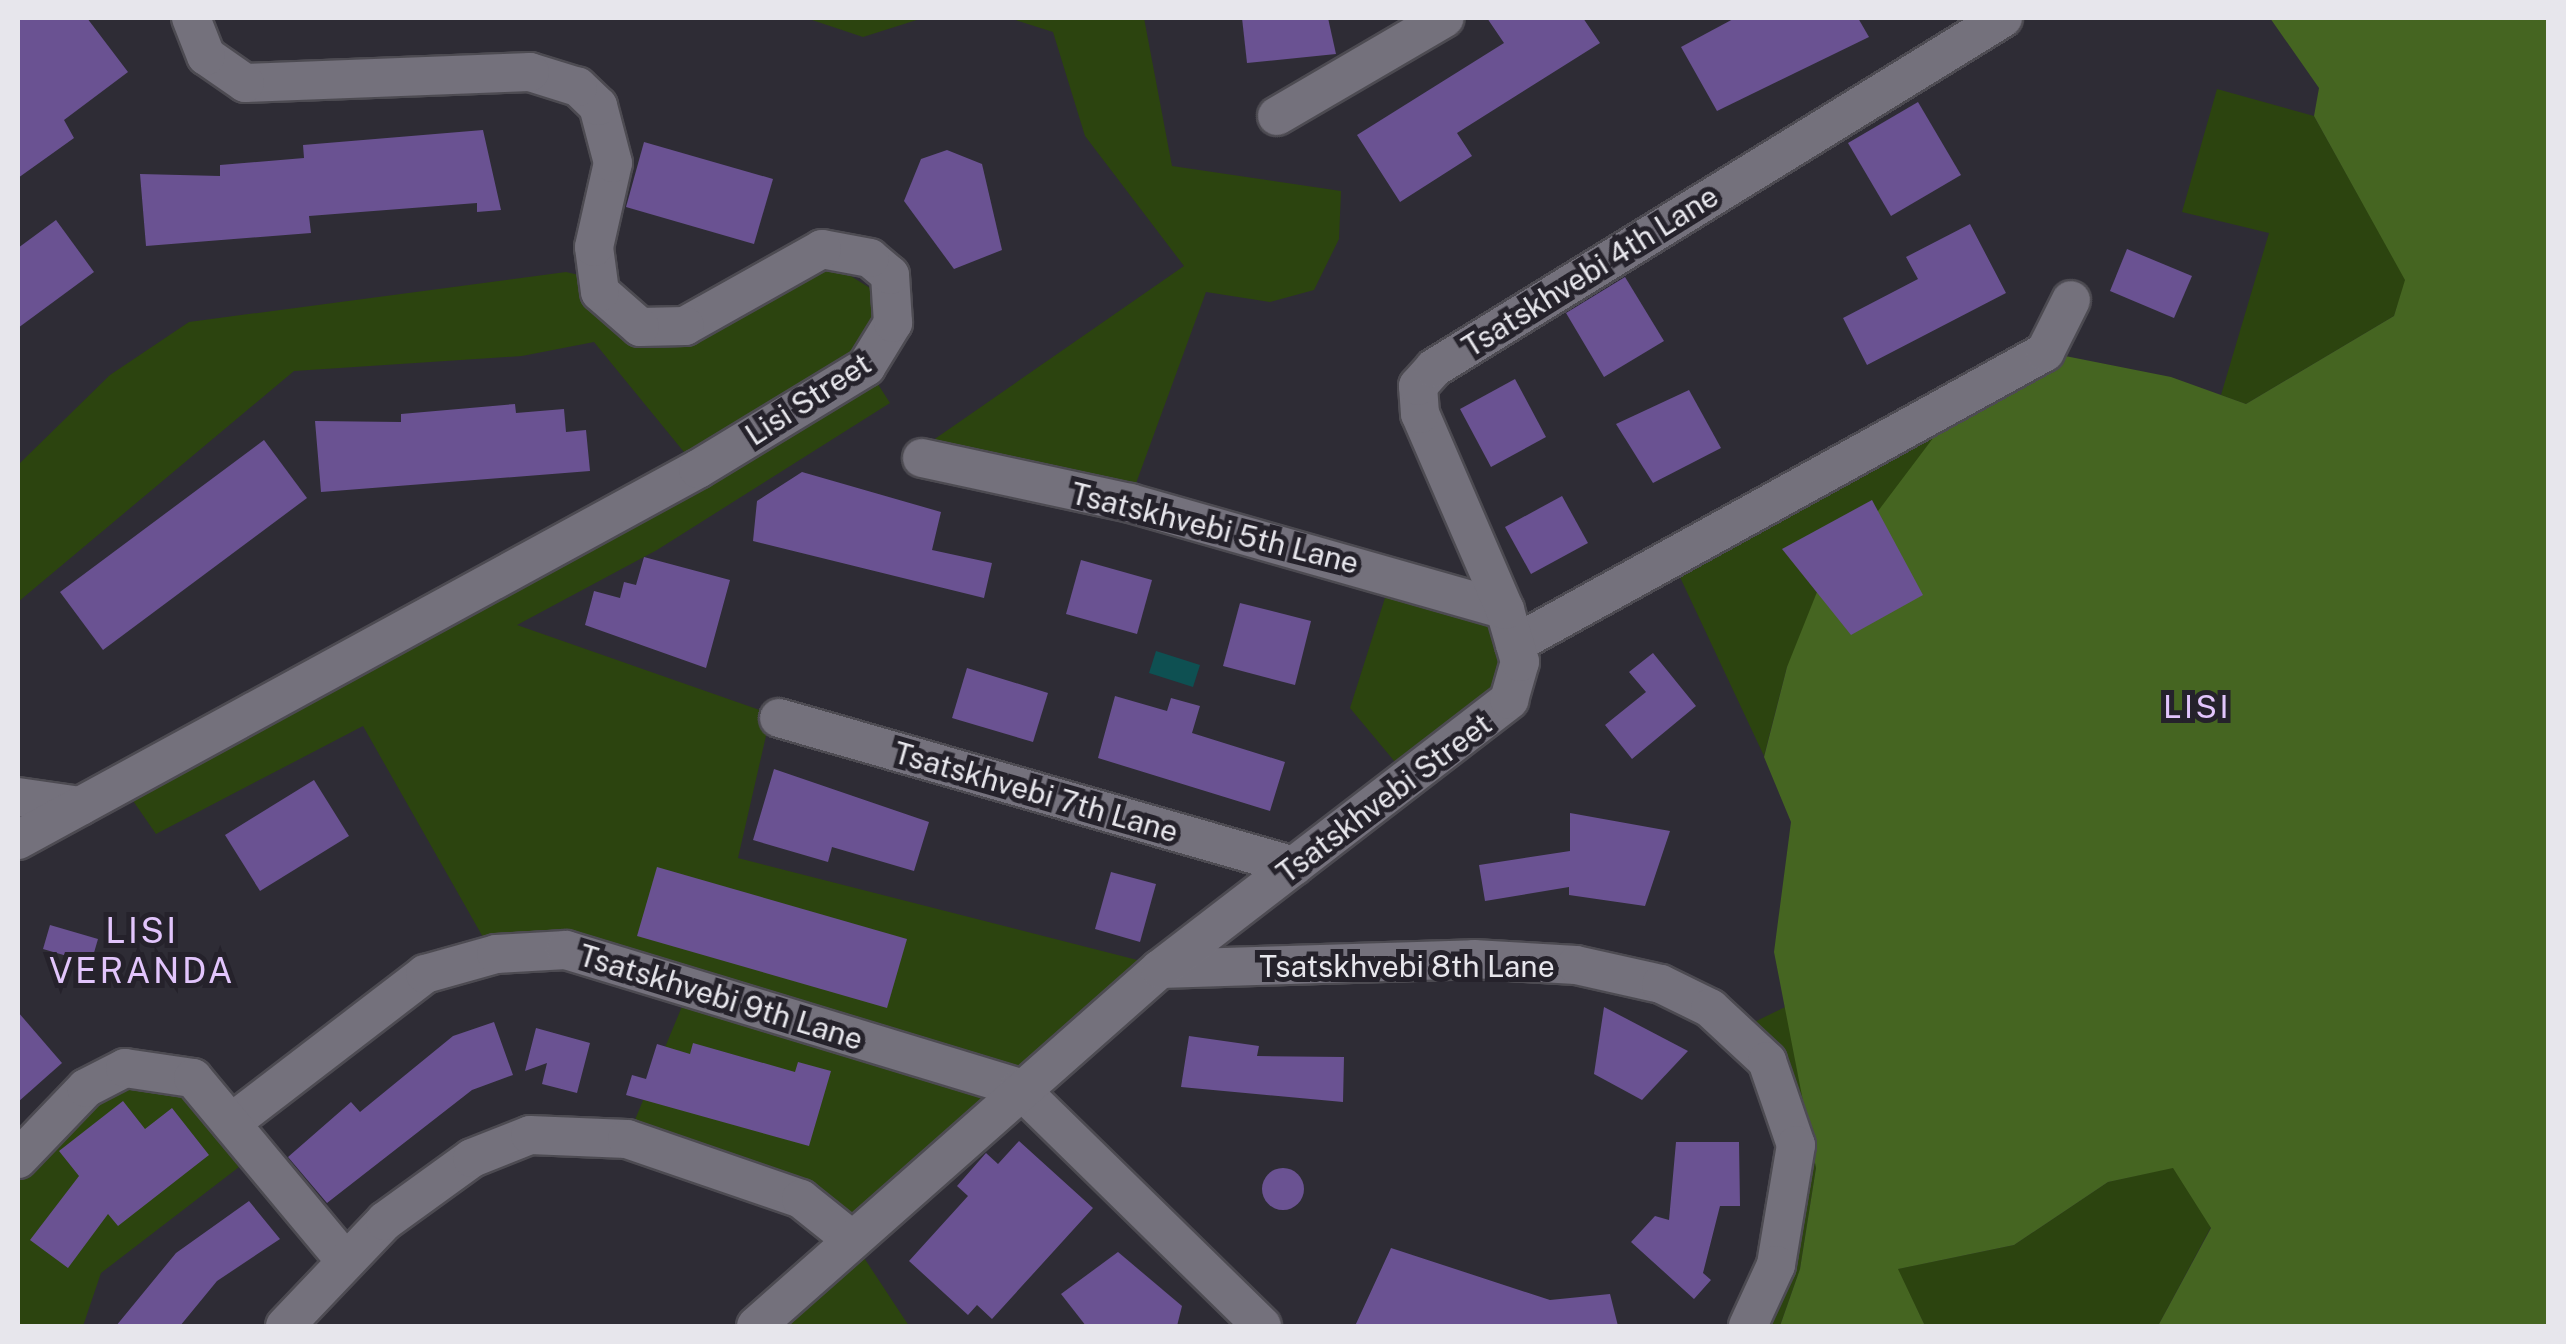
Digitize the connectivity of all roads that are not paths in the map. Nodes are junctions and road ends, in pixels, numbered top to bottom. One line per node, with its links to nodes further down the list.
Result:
1 (191, 18): 10 (street, Lisi Street)
2 (1445, 18): 4 (street)
3 (2003, 18): 7 (street, Tsatskhvebi 4th Lane)
4 (1277, 116)
5 (2071, 300): 7 (street)
6 (922, 458): 7 (street, Tsatskhvebi 5th Lane)
7 (1510, 627): 12 (street, Tsatskhvebi Street)
8 (780, 718): 12 (street, Tsatskhvebi 7th Lane)
9 (18, 796): 10 (street)
10 (80, 806): 11 (street, Lisi Street)
11 (18, 840)
12 (1294, 866): 13 (street, Tsatskhvebi Street)
13 (1160, 968): 14 (street, Tsatskhvebi Street); 22 (street, Tsatskhvebi 8th Lane)
14 (1019, 1088): 15 (street, Tsatskhvebi 9th Lane); 17 (street, Tsatskhvebi Street); 21 (street)
15 (230, 1123): 16 (street); 18 (street)
16 (18, 1159)
17 (851, 1238): 18 (street); 20 (street, Tsatskhvebi Street)
18 (344, 1259): 19 (street)
19 (285, 1326)
20 (756, 1326)
21 (1262, 1326)
22 (1748, 1326)

